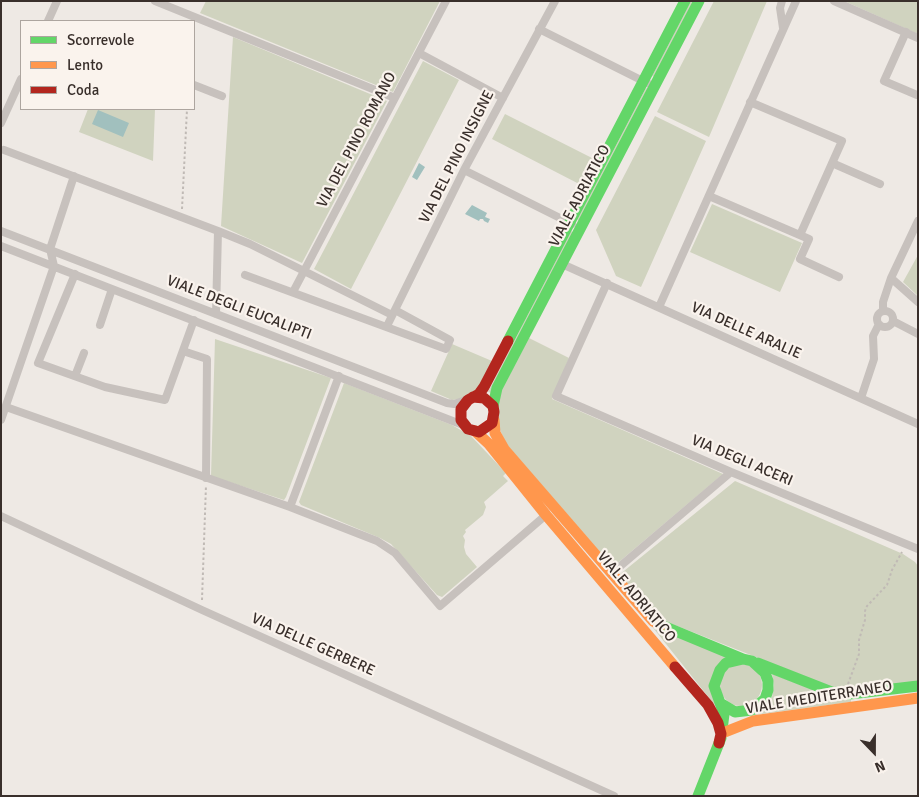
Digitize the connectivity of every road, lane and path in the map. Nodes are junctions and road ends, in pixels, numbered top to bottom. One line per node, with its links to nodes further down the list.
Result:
1 (57, 1): 10 (street)
2 (155, 1): 22 (street)
3 (446, 1): 15 (street, VIA DEL PINO ROMANO)
4 (555, 1): 12 (street, VIA DEL PINO INSIGNE)
5 (685, 1): 17 (street, VIALE ADRIATICO)
6 (699, 1): 19 (street, VIALE ADRIATICO)
7 (782, 1): 11 (street)
8 (796, 1): 11 (street)
9 (834, 1): 13 (street)
10 (48, 20)
11 (783, 28): 24 (street)
12 (539, 29): 17 (street); 23 (street, VIA DEL PINO INSIGNE)
13 (906, 32): 14 (street); 20 (street)
14 (918, 38)
15 (419, 53): 22 (street, VIA DEL PINO ROMANO); 23 (street)
16 (20, 81): 26 (street)
17 (642, 81): 19 (street); 35 (street, VIALE ADRIATICO)
18 (195, 85): 21 (street)
19 (655, 87): 35 (street, VIALE ADRIATICO)
20 (917, 95)
21 (222, 96)
22 (395, 98): 43 (street, VIA DEL PINO ROMANO)
23 (503, 98): 29 (street, VIA DEL PINO INSIGNE)
24 (750, 102): 28 (street); 32 (street)
25 (187, 110): 33 (path)
26 (1, 123)
27 (4, 150): 30 (street)
28 (832, 163): 31 (street); 38 (street)
29 (464, 170): 35 (street); 54 (street, VIA DEL PINO INSIGNE)
30 (74, 176): 33 (street); 40 (street)
31 (880, 184)
32 (709, 196): 38 (street); 52 (street)
33 (182, 217): 37 (street)
34 (918, 221): 47 (street)
35 (575, 225): 41 (street, VIALE ADRIATICO); 69 (street, VIALE ADRIATICO)
36 (1, 231): 40 (street, VIALE DEGLI EUCALIPTI)
37 (218, 231): 43 (street); 55 (street)
38 (800, 235): 46 (street)
39 (1, 246): 42 (street, VIALE DEGLI EUCALIPTI)
40 (50, 249): 42 (street); 55 (street, VIALE DEGLI EUCALIPTI)
41 (562, 264): 48 (street, VIA DELLE ARALIE); 70 (street, VIALE ADRIATICO)
42 (54, 266): 44 (street, VIALE DEGLI EUCALIPTI); 71 (street)
43 (304, 271): 50 (street, VIA DEL PINO ROMANO); 54 (street)
44 (75, 274): 49 (street, VIALE DEGLI EUCALIPTI); 66 (street)
45 (245, 274): 50 (street)
46 (839, 277)
47 (891, 278): 51 (street); 53 (street)
48 (607, 283): 52 (street, VIA DELLE ARALIE); 77 (street, VIA DEGLI ACERI)
49 (112, 289): 56 (street, VIALE DEGLI EUCALIPTI); 60 (street)
50 (293, 292): 61 (street)
51 (918, 302)
52 (659, 307): 68 (street, VIA DELLE ARALIE)
53 (884, 310): 58 (street); 59 (street)
54 (393, 312): 57 (street); 61 (street, VIA DEL PINO INSIGNE)
55 (216, 314): 69 (street, VIALE DEGLI EUCALIPTI)
56 (194, 320): 64 (street); 67 (street, VIALE DEGLI EUCALIPTI)
57 (414, 321): 63 (street); 63 (street)
58 (893, 321): 59 (street); 62 (street)
59 (879, 324): 68 (street)
60 (100, 325)
61 (387, 326): 63 (street)
62 (918, 334)
63 (408, 335)
64 (183, 351): 66 (street); 78 (street)
65 (84, 353): 66 (street)
66 (75, 376)
67 (339, 376): 75 (street, VIALE DEGLI EUCALIPTI); 79 (street)
68 (862, 398): 74 (street, VIA DELLE ARALIE)
69 (470, 399): 70 (street); 75 (street)
70 (493, 406): 73 (street)
71 (6, 407): 72 (street); 78 (street)
72 (1, 420)
73 (494, 420): 76 (street); 84 (street, VIALE ADRIATICO)
74 (918, 424)
75 (464, 425): 76 (street)
76 (475, 431): 80 (street, VIALE ADRIATICO)
77 (732, 472): 82 (street, VIA DEGLI ACERI); 84 (street)
78 (206, 478): 79 (street); 85 (path)
79 (290, 506): 80 (street)
80 (546, 515): 92 (street, VIALE ADRIATICO)
81 (1, 516): 85 (street, VIA DELLE GERBERE)
82 (907, 544): 83 (street, VIA DEGLI ACERI); 88 (path)
83 (918, 549)
84 (611, 574): 86 (street, VIALE ADRIATICO)
85 (202, 610): 93 (street, VIA DELLE GERBERE)
86 (748, 660): 88 (street, VIALE MEDITERRANEO); 90 (street); 91 (street)
87 (918, 686): 88 (street, VIALE MEDITERRANEO)
88 (847, 694)
89 (918, 698): 92 (street, VIALE MEDITERRANEO)
90 (720, 703): 91 (street); 92 (street)
91 (752, 710): 92 (street)
92 (722, 736): 94 (street)
93 (614, 796)
94 (698, 796)

